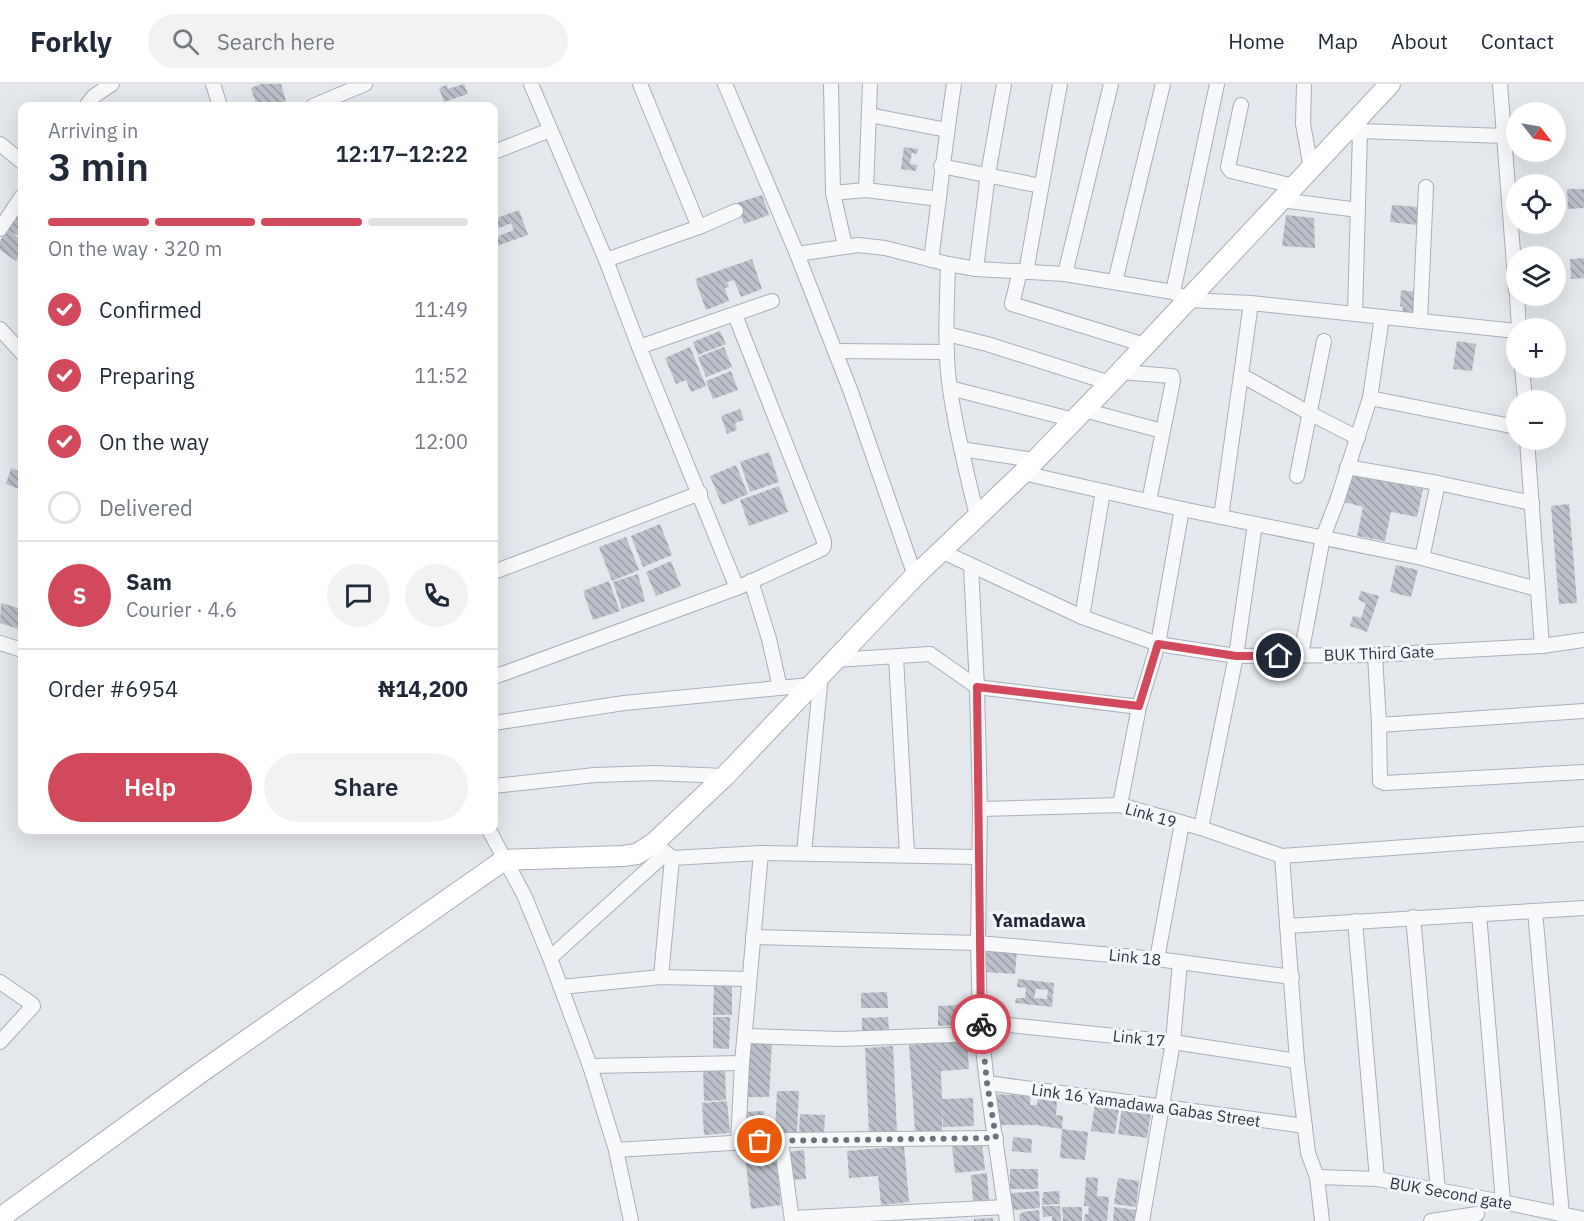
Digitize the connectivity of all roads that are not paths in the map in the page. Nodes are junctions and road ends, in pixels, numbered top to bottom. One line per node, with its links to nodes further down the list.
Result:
1 (112, 84): 18 (street)
2 (213, 84): 19 (street)
3 (365, 84): 20 (street)
4 (531, 84): 23 (street)
5 (640, 84): 42 (street)
6 (725, 84): 46 (street)
7 (831, 84): 36 (street)
8 (870, 84): 22 (street)
9 (954, 84): 24 (street)
10 (1004, 84): 32 (street)
11 (1060, 84): 33 (street)
12 (1111, 84): 52 (street)
13 (1161, 84): 53 (street)
14 (1217, 84): 54 (street)
15 (1304, 84): 31 (street)
16 (1390, 84): 25 (street)
17 (1500, 84): 26 (street)
18 (89, 102)
19 (219, 102)
20 (322, 102)
21 (1240, 105): 37 (street)
22 (869, 116): 24 (street); 35 (street)
23 (550, 130): 28 (street); 47 (street)
24 (947, 130): 30 (street)
25 (1351, 133): 26 (street); 31 (street); 40 (street)
26 (1505, 136): 45 (street)
27 (0, 144): 29 (street)
28 (498, 150)
29 (18, 159)
30 (941, 166): 32 (street); 38 (street)
31 (1311, 168): 37 (street)
32 (988, 174): 33 (street); 50 (street)
33 (1041, 186): 51 (street)
34 (1426, 187): 60 (street)
35 (866, 190): 36 (street); 38 (street)
36 (833, 193): 44 (street)
37 (1288, 193): 40 (street); 54 (street)
38 (939, 199): 48 (street)
39 (18, 202): 43 (street)
40 (1358, 210): 57 (street)
41 (736, 211): 42 (street)
42 (699, 227): 47 (street)
43 (0, 229)
44 (845, 246): 46 (street); 48 (street)
45 (1513, 246)
46 (797, 255): 68 (street)
47 (606, 260): 66 (street)
48 (931, 260): 49 (street)
49 (948, 264): 50 (street); 63 (street)
50 (976, 269): 51 (street)
51 (1023, 272): 52 (street); 65 (street)
52 (1065, 274): 53 (street)
53 (1115, 282): 54 (street)
54 (1180, 296): 56 (street); 65 (street)
55 (772, 301): 58 (street)
56 (1251, 303): 57 (street); 70 (street)
57 (1355, 314): 59 (street)
58 (735, 315): 66 (street); 99 (street)
59 (1382, 317): 60 (street); 73 (street)
60 (1420, 321): 62 (street)
61 (0, 329): 67 (street)
62 (1506, 329)
63 (947, 334): 69 (street); 71 (street)
64 (1324, 340): 74 (street)
65 (1145, 345): 71 (street)
66 (639, 347): 86 (street)
67 (18, 349)
68 (835, 351): 69 (street); 98 (street)
69 (947, 352): 72 (street)
70 (1241, 375): 74 (street); 91 (street)
71 (1115, 378): 75 (street); 77 (street)
72 (950, 388): 75 (street); 79 (street)
73 (1370, 398): 76 (street); 78 (street)
74 (1311, 414): 78 (street); 83 (street)
75 (1079, 415): 77 (street); 81 (street)
76 (1506, 425)
77 (1162, 431): 87 (street)
78 (1358, 438): 82 (street)
79 (961, 449): 81 (street); 90 (street)
80 (1528, 450): 88 (street)
81 (1028, 466): 85 (street); 90 (street)
82 (1347, 467): 84 (street); 93 (street)
83 (1297, 476)
84 (1438, 483): 88 (street); 95 (street)
85 (1103, 491): 87 (street); 102 (street)
86 (700, 493): 97 (street); 100 (street)
87 (1149, 501): 89 (street)
88 (1532, 503): 101 (street)
89 (1182, 509): 91 (street); 105 (street)
90 (976, 516): 94 (street)
91 (1221, 517): 92 (street)
92 (1255, 524): 93 (street); 110 (street)
93 (1323, 537): 95 (street); 108 (street)
94 (941, 551): 96 (street, BUK Third Gate); 98 (street)
95 (1422, 558): 101 (street)
96 (971, 566): 102 (street, BUK Third Gate); 114 (street)
97 (498, 570)
98 (915, 576): 112 (street)
99 (751, 581): 100 (street); 115 (street)
100 (737, 588): 113 (street)
101 (1537, 589): 106 (street)
102 (1082, 616): 105 (street, BUK Third Gate)
103 (1584, 640): 106 (street, BUK Third Gate)
104 (0, 644): 107 (street)
105 (1158, 644): 110 (street, BUK Third Gate); 116 (street)
106 (1542, 646): 109 (street, BUK Third Gate)
107 (18, 649)
108 (1301, 655): 109 (street, BUK Third Gate); 110 (street, BUK Third Gate)
109 (1375, 655): 119 (street)
110 (1236, 656): 126 (street)
111 (896, 657): 112 (street); 114 (street); 132 (street)
112 (822, 673): 115 (street); 121 (street); 131 (street)
113 (498, 676)
114 (977, 687): 116 (street); 124 (street)
115 (780, 688): 118 (street)
116 (1139, 706): 123 (street)
117 (1584, 711): 119 (street)
118 (498, 722)
119 (1379, 725): 120 (street)
120 (1584, 772)
121 (724, 776): 122 (street); 129 (street)
122 (498, 786)
123 (1120, 805): 124 (street, Link 19); 125 (street, Link 19)
124 (980, 808): 134 (street)
125 (1182, 823): 126 (street, Link 19); 145 (street)
126 (1201, 828): 133 (street, Link 19)
127 (491, 834): 135 (street)
128 (1584, 834): 133 (street)
129 (664, 852): 130 (street); 135 (street); 144 (street); 147 (street)
130 (761, 853): 131 (street); 142 (street)
131 (804, 853): 132 (street)
132 (907, 854): 134 (street)
133 (1282, 856): 141 (street)
134 (979, 857): 143 (street)
135 (504, 860): 144 (street); 173 (street)
136 (1584, 908): 137 (street)
137 (1535, 911): 138 (street); 172 (street)
138 (1479, 914): 139 (street); 170 (street)
139 (1413, 918): 140 (street); 168 (street)
140 (1355, 921): 141 (street); 167 (street)
141 (1287, 926): 148 (street)
142 (753, 937): 143 (street, Link 18); 149 (street)
143 (978, 943): 145 (street, Link 18); 152 (street)
144 (550, 958): 151 (street)
145 (1157, 959): 146 (street, Link 18)
146 (1180, 963): 148 (street, Link 18); 155 (street)
147 (661, 977): 149 (street); 151 (street)
148 (1292, 977): 156 (street)
149 (749, 979): 153 (street)
150 (0, 982): 154 (street)
151 (561, 987): 158 (street)
152 (981, 1028): 153 (street, Link 17); 155 (street, Link 17); 159 (street)
153 (745, 1036): 157 (street)
154 (0, 1042)
155 (1173, 1042): 156 (street, Link 17); 160 (street)
156 (1297, 1060): 161 (street)
157 (742, 1063): 158 (street); 164 (street)
158 (590, 1066): 165 (street)
159 (987, 1083): 160 (street, Link 16 Yamadawa Gabas Street); 162 (street)
160 (1161, 1108): 161 (street, Link 16 Yamadawa Gabas Street); 178 (street)
161 (1305, 1126): 166 (street)
162 (996, 1138): 163 (street); 171 (street)
163 (781, 1140): 164 (street); 175 (street)
164 (738, 1143): 165 (street)
165 (616, 1150): 177 (street)
166 (1317, 1177): 167 (street, BUK Second gate); 179 (street)
167 (1377, 1179): 168 (street, BUK Second gate)
168 (1438, 1191): 169 (street, BUK Second gate)
169 (1475, 1198): 170 (street, BUK Second gate); 174 (street)
170 (1503, 1202): 172 (street, BUK Second gate)
171 (1006, 1214): 175 (street)
172 (1562, 1215): 176 (street, BUK Second gate)
173 (0, 1218)
174 (1478, 1218): 180 (street)
175 (792, 1219)
176 (1584, 1219)
177 (630, 1221)
178 (1142, 1221)
179 (1322, 1221)
180 (1431, 1221)

